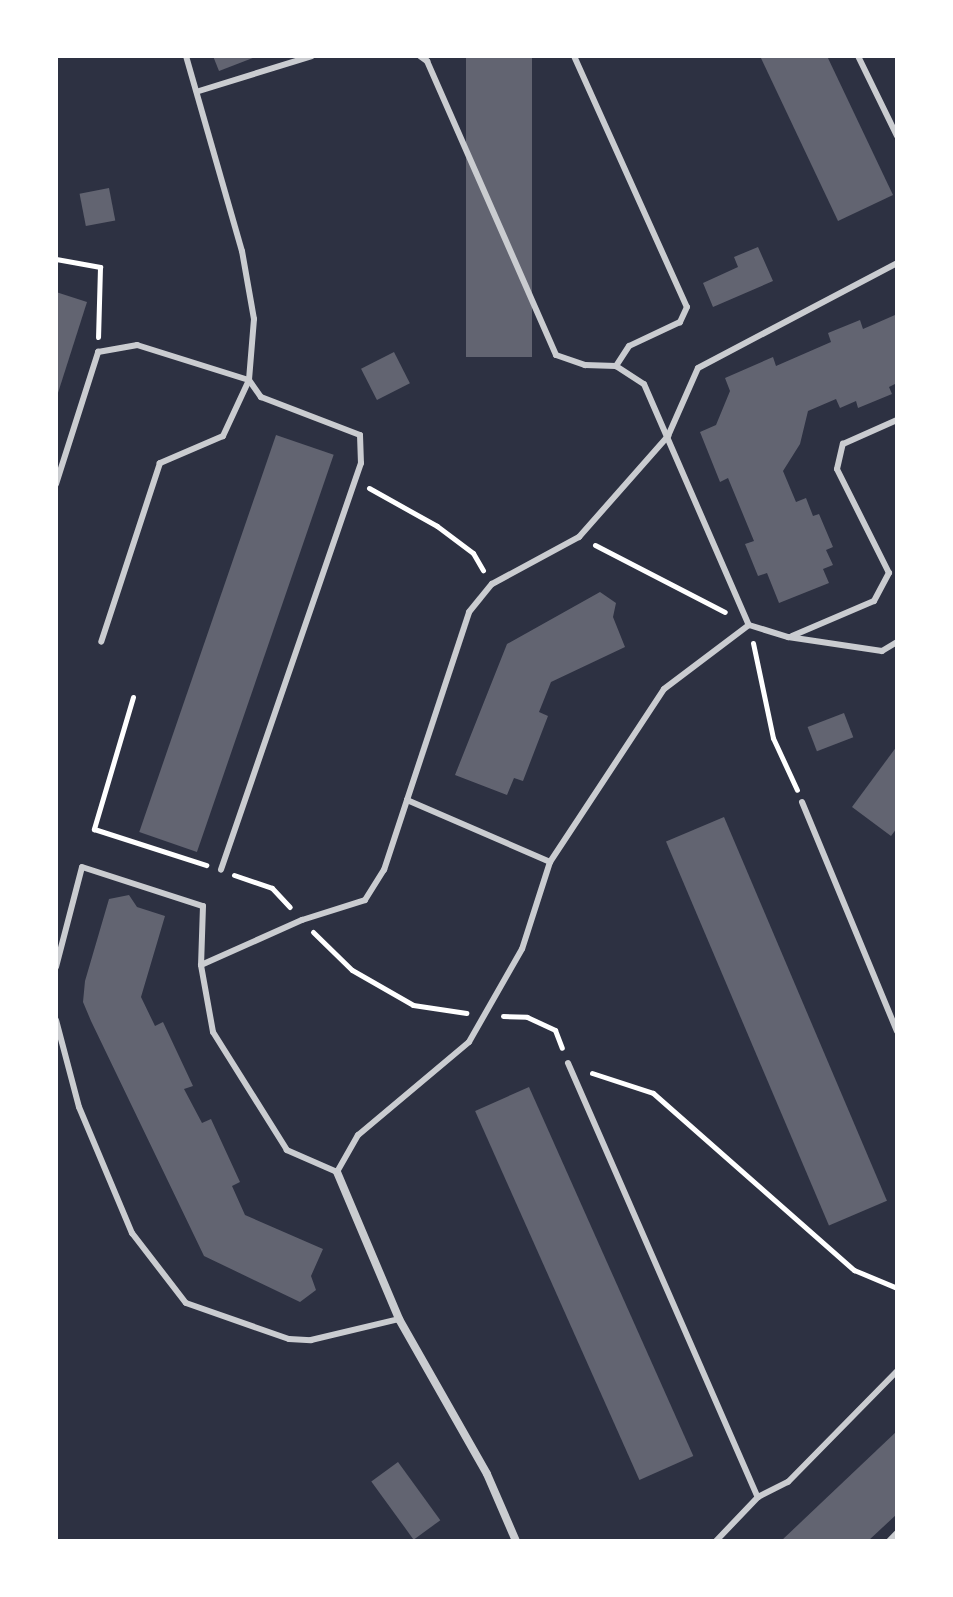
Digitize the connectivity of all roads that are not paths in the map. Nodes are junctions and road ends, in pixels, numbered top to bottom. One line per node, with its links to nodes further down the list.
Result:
1 (186, 56): 6 (lane)
2 (312, 56): 6 (lane)
3 (420, 56): 9 (lane)
4 (574, 56): 9 (lane)
5 (858, 56): 7 (lane)
6 (199, 91): 10 (lane)
7 (897, 136)
8 (897, 263): 12 (lane)
9 (616, 366): 12 (lane)
10 (249, 380): 13 (lane); 16 (lane); 21 (lane)
11 (897, 420): 15 (lane)
12 (668, 436): 14 (lane); 18 (lane)
13 (56, 484)
14 (749, 625): 15 (lane); 20 (lane)
15 (788, 637): 17 (lane)
16 (101, 642)
17 (897, 642)
18 (407, 800): 20 (lane); 22 (lane)
19 (802, 802): 25 (lane)
20 (550, 862): 27 (lane)
21 (221, 870)
22 (201, 965): 23 (lane); 27 (lane)
23 (56, 967)
24 (56, 1020): 28 (lane)
25 (897, 1031)
26 (568, 1063): 30 (lane)
27 (337, 1172): 28 (street)
28 (399, 1319): 32 (street)
29 (897, 1371): 30 (lane)
30 (758, 1497): 33 (lane)
31 (897, 1533): 34 (lane)
32 (516, 1541)
33 (716, 1541)
34 (889, 1541)

